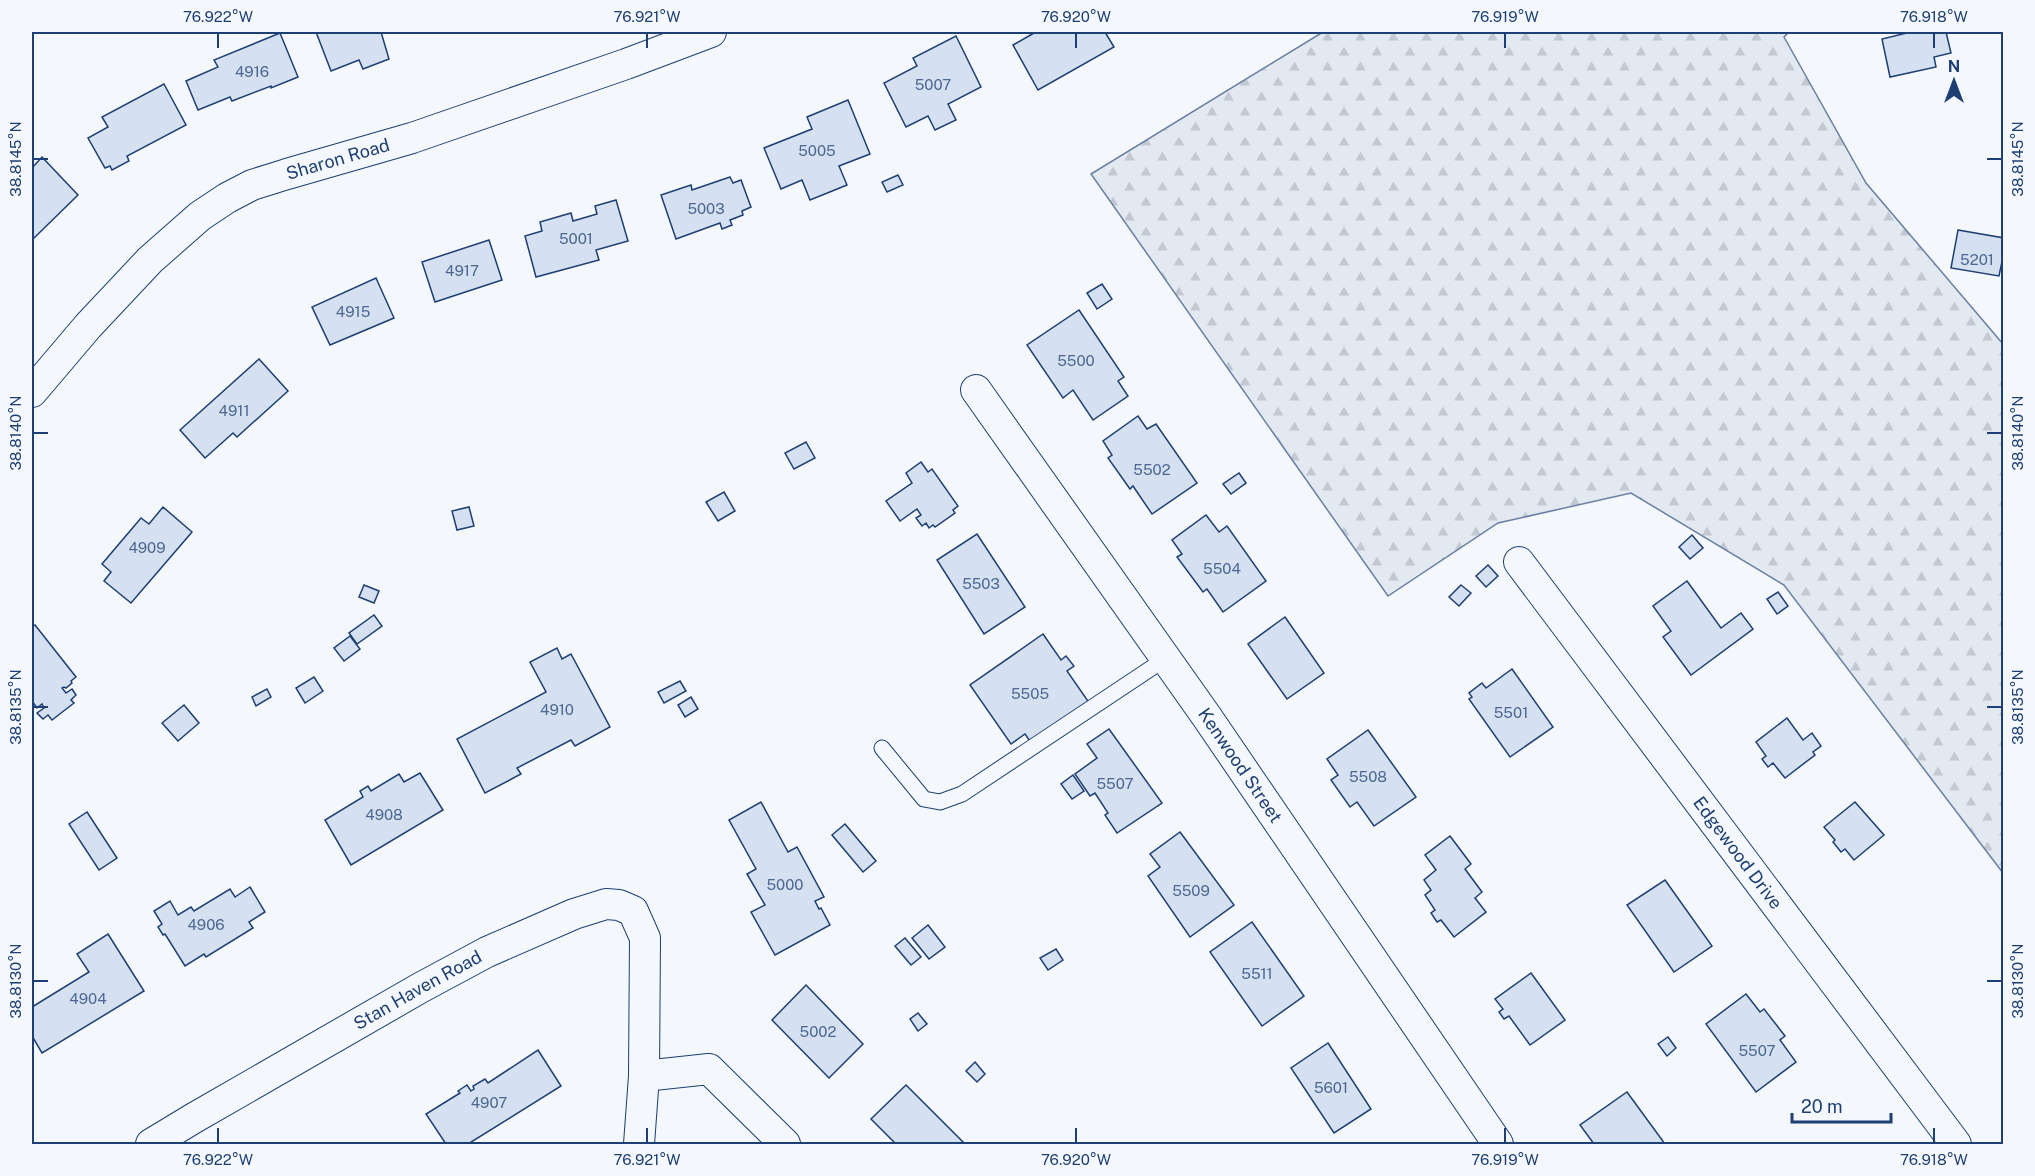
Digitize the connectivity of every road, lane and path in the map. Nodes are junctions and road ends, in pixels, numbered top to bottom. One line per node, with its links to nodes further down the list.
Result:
1 (711, 32): 3 (street, Sharon Road)
2 (976, 390): 5 (street, Kenwood Street)
3 (32, 392)
4 (1519, 561): 12 (street, Edgewood Drive)
5 (1166, 659): 6 (lane); 11 (street, Kenwood Street)
6 (882, 748)
7 (644, 1076): 8 (street, Stan Haven Road); 9 (street); 10 (street)
8 (151, 1144)
9 (639, 1144)
10 (785, 1144)
11 (1498, 1144)
12 (1956, 1144)

